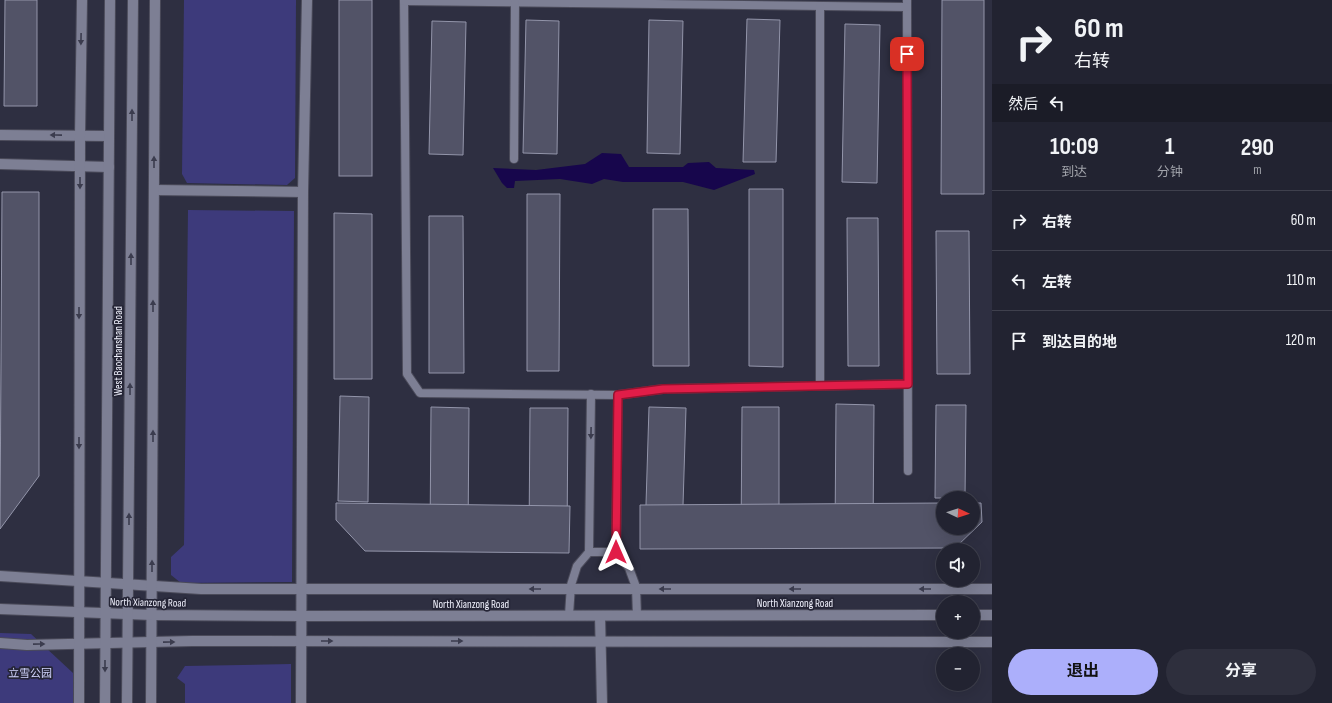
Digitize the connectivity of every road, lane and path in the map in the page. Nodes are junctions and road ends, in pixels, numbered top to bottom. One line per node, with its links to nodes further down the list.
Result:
1 (82, 0): 11 (street, one-way to 11)
2 (110, 0): 12 (street, West Baochanshan Road)
3 (133, 0): 29 (street, West Baochanshan Road, one-way to 3)
4 (155, 0): 17 (street, one-way to 4)
5 (307, 0): 18 (street)
6 (404, 0): 7 (lane); 21 (lane)
7 (515, 2): 9 (lane); 13 (lane)
8 (907, 3): 9 (lane); 19 (lane)
9 (820, 6): 20 (lane)
10 (0, 135): 11 (street, one-way to 10)
11 (80, 136): 12 (street); 15 (street)
12 (109, 136): 16 (street, West Baochanshan Road)
13 (514, 159)
14 (0, 164): 15 (street)
15 (80, 166): 16 (street); 27 (street, one-way to 27)
16 (109, 167): 28 (street, West Baochanshan Road)
17 (154, 190): 18 (street); 30 (street, one-way to 17)
18 (303, 192): 43 (street)
19 (908, 384): 20 (lane); 23 (lane)
20 (820, 386): 22 (lane)
21 (591, 394): 22 (lane); 24 (lane, one-way to 24)
22 (618, 395): 25 (lane)
23 (908, 471)
24 (588, 552): 25 (lane); 31 (lane)
25 (616, 552): 32 (lane)
26 (0, 576): 27 (street)
27 (79, 581): 28 (street); 35 (street)
28 (106, 583): 29 (street); 36 (street, West Baochanshan Road)
29 (128, 584): 30 (street); 37 (street, West Baochanshan Road)
30 (152, 586): 31 (street, one-way to 30); 38 (street)
31 (571, 589): 32 (street); 39 (lane)
32 (636, 589): 33 (street, one-way to 32); 45 (lane)
33 (992, 589)
34 (0, 609): 35 (street, North Xianzong Road)
35 (78, 613): 36 (street, North Xianzong Road); 50 (street)
36 (106, 613): 37 (street, North Xianzong Road); 51 (street, West Baochanshan Road)
37 (128, 614): 38 (street, North Xianzong Road); 46 (street, West Baochanshan Road)
38 (152, 615): 43 (street, North Xianzong Road); 47 (street)
39 (569, 615): 43 (street, North Xianzong Road); 44 (street, North Xianzong Road)
40 (936, 615): 45 (street, North Xianzong Road)
41 (980, 615): 42 (street)
42 (992, 615)
43 (301, 616): 56 (street)
44 (600, 616): 45 (street, North Xianzong Road); 57 (street)
45 (637, 616)
46 (128, 642): 47 (street); 51 (street); 54 (street, West Baochanshan Road)
47 (152, 642): 48 (street, one-way to 48); 55 (street)
48 (992, 642)
49 (0, 643): 50 (street, one-way to 50)
50 (79, 643): 51 (street); 52 (street)
51 (105, 643): 53 (street, West Baochanshan Road, one-way to 53)
52 (79, 703)
53 (105, 703)
54 (127, 703)
55 (151, 703)
56 (301, 703)
57 (602, 703)

